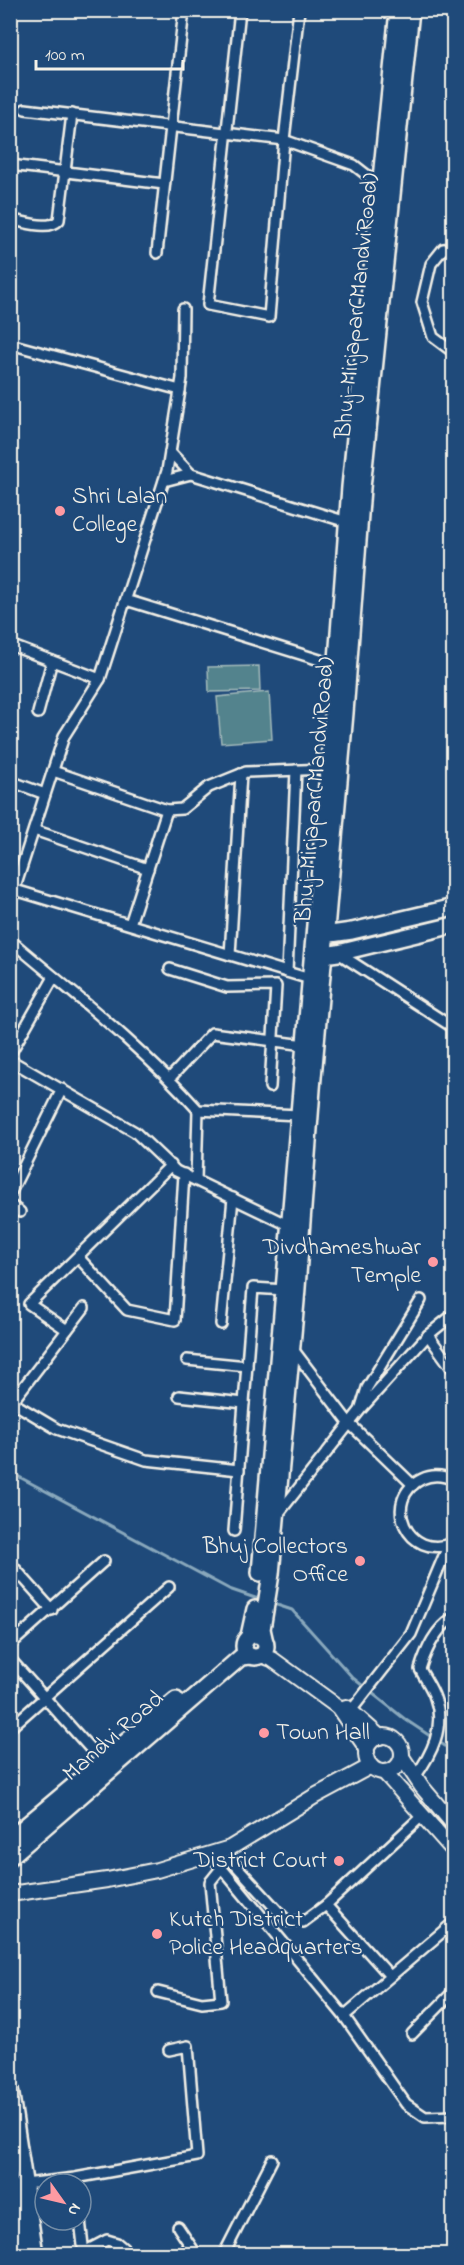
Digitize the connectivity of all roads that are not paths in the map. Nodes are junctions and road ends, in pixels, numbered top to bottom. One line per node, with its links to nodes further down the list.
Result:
1 (184, 10): 8 (street)
2 (240, 10): 9 (street)
3 (299, 10): 10 (street)
4 (398, 10): 14 (main road, Bhuj-Mirjapar(MandviRoad))
5 (411, 10): 46 (main road, Bhuj-Mirjapar(MandviRoad))
6 (25, 109): 7 (street)
7 (72, 114): 8 (street); 12 (street)
8 (170, 126): 9 (street); 13 (street)
9 (227, 133): 10 (street); 10 (street)
10 (284, 140): 14 (street)
11 (10, 165): 12 (street)
12 (64, 172): 13 (street); 15 (street)
13 (164, 184): 17 (street)
14 (381, 186): 25 (main road, Bhuj-Mirjapar(MandviRoad))
15 (12, 220)
16 (453, 248): 20 (street)
17 (157, 254)
18 (183, 309): 21 (street)
19 (10, 344): 21 (street)
20 (453, 348)
21 (180, 390): 22 (street)
22 (170, 452): 23 (street); 24 (street)
23 (191, 474): 24 (street); 25 (street)
24 (164, 481): 26 (street)
25 (347, 522): 29 (main road, Bhuj-Mirjapar(MandviRoad))
26 (126, 600): 29 (street); 30 (street)
27 (10, 645): 28 (street)
28 (52, 661): 30 (street); 31 (street)
29 (336, 665): 32 (main road, Bhuj-Mirjapar(MandviRoad))
30 (100, 679): 34 (street)
31 (38, 712)
32 (328, 769): 33 (street); 46 (main road, Bhuj-Mirjapar(MandviRoad))
33 (296, 770): 35 (street); 51 (street)
34 (53, 771): 37 (street); 38 (street)
35 (241, 774): 38 (street); 48 (street)
36 (10, 781): 37 (street)
37 (45, 794): 39 (street)
38 (166, 810): 40 (street)
39 (34, 830): 40 (street); 41 (street)
40 (148, 869): 44 (street)
41 (15, 890): 42 (street); 44 (street)
42 (10, 903)
43 (453, 907): 46 (main road)
44 (130, 924): 48 (street)
45 (453, 926): 49 (main road)
46 (320, 936): 49 (main road, Bhuj-Mirjapar(MandviRoad))
47 (10, 940): 52 (street)
48 (230, 955): 51 (street)
49 (325, 955): 53 (main road, Bhuj-Mirjapar(MandviRoad)); 54 (street); 80 (main road, Bhuj-Mirjapar(MandviRoad))
50 (170, 969): 55 (street)
51 (287, 972): 53 (street)
52 (54, 977): 57 (street); 59 (street)
53 (310, 979): 56 (main road, Bhuj-Mirjapar(MandviRoad))
54 (453, 1028)
55 (272, 1041): 56 (street); 59 (street); 60 (street)
56 (305, 1045): 63 (main road, Bhuj-Mirjapar(MandviRoad))
57 (10, 1054)
58 (10, 1060): 61 (street)
59 (170, 1078): 62 (street)
60 (270, 1087)
61 (63, 1089): 64 (street); 67 (street)
62 (198, 1110): 63 (street); 66 (street)
63 (299, 1115): 71 (main road, Bhuj-Mirjapar(MandviRoad))
64 (171, 1165): 65 (street); 72 (street)
65 (184, 1174): 66 (street); 72 (street)
66 (196, 1180): 68 (street)
67 (10, 1194)
68 (233, 1198): 71 (street); 77 (street)
69 (10, 1205): 70 (street)
70 (20, 1212)
71 (290, 1226): 73 (main road, Bhuj-Mirjapar(MandviRoad))
72 (78, 1257): 78 (street)
73 (285, 1290): 82 (street); 97 (main road, Bhuj-Mirjapar(MandviRoad))
74 (421, 1300): 87 (street)
75 (84, 1308): 78 (street)
76 (453, 1314): 79 (street)
77 (221, 1324)
78 (67, 1330): 85 (street)
79 (428, 1335): 83 (street); 87 (street)
80 (292, 1348): 88 (street); 92 (main road, Bhuj-Mirjapar(MandviRoad))
81 (187, 1360): 82 (street)
82 (247, 1366): 86 (street)
83 (453, 1371)
84 (179, 1396): 86 (street)
85 (11, 1401): 89 (street)
86 (244, 1403): 89 (street)
87 (361, 1409): 88 (street)
88 (349, 1423): 91 (street); 92 (street)
89 (239, 1470): 93 (street)
90 (453, 1480): 91 (street)
91 (413, 1485): 94 (street)
92 (277, 1516): 97 (main road, Bhuj-Mirjapar(MandviRoad))
93 (234, 1531)
94 (451, 1543): 105 (street)
95 (104, 1561): 99 (street)
96 (10, 1563): 99 (street)
97 (266, 1573): 102 (main road)
98 (168, 1587): 104 (street)
99 (52, 1610): 101 (street)
100 (453, 1617): 111 (street)
101 (12, 1641)
102 (256, 1641): 105 (street); 110 (street); 114 (main road, Mandvi Road); 116 (main road, Mandvi Road)
103 (10, 1659): 104 (street)
104 (44, 1696): 106 (street); 108 (street)
105 (350, 1712): 107 (street)
106 (10, 1728)
107 (380, 1737): 109 (street); 110 (street)
108 (96, 1755)
109 (402, 1757): 110 (street); 111 (street)
110 (372, 1762): 112 (street); 117 (street)
111 (415, 1777): 113 (street)
112 (423, 1815): 115 (street); 119 (street)
113 (453, 1825)
114 (10, 1839)
115 (453, 1851)
116 (10, 1857)
117 (213, 1861): 118 (street); 119 (street); 123 (street); 124 (street)
118 (10, 1894)
119 (326, 1905): 121 (street)
120 (453, 1922): 121 (street)
121 (390, 1976): 124 (street)
122 (453, 1991): 125 (street)
123 (158, 1992)
124 (344, 2016): 128 (street)
125 (412, 2034)
126 (169, 2050): 131 (street)
127 (10, 2089): 129 (main road)
128 (453, 2116)
129 (13, 2120): 133 (main road)
130 (272, 2160): 141 (street)
131 (93, 2177)
132 (33, 2184): 133 (street)
133 (18, 2185): 137 (main road); 138 (main road)
134 (178, 2227): 140 (street)
135 (81, 2232): 136 (street)
136 (84, 2253): 139 (street)
137 (22, 2254)
138 (36, 2254)
139 (130, 2254)
140 (196, 2254)
141 (224, 2254)

